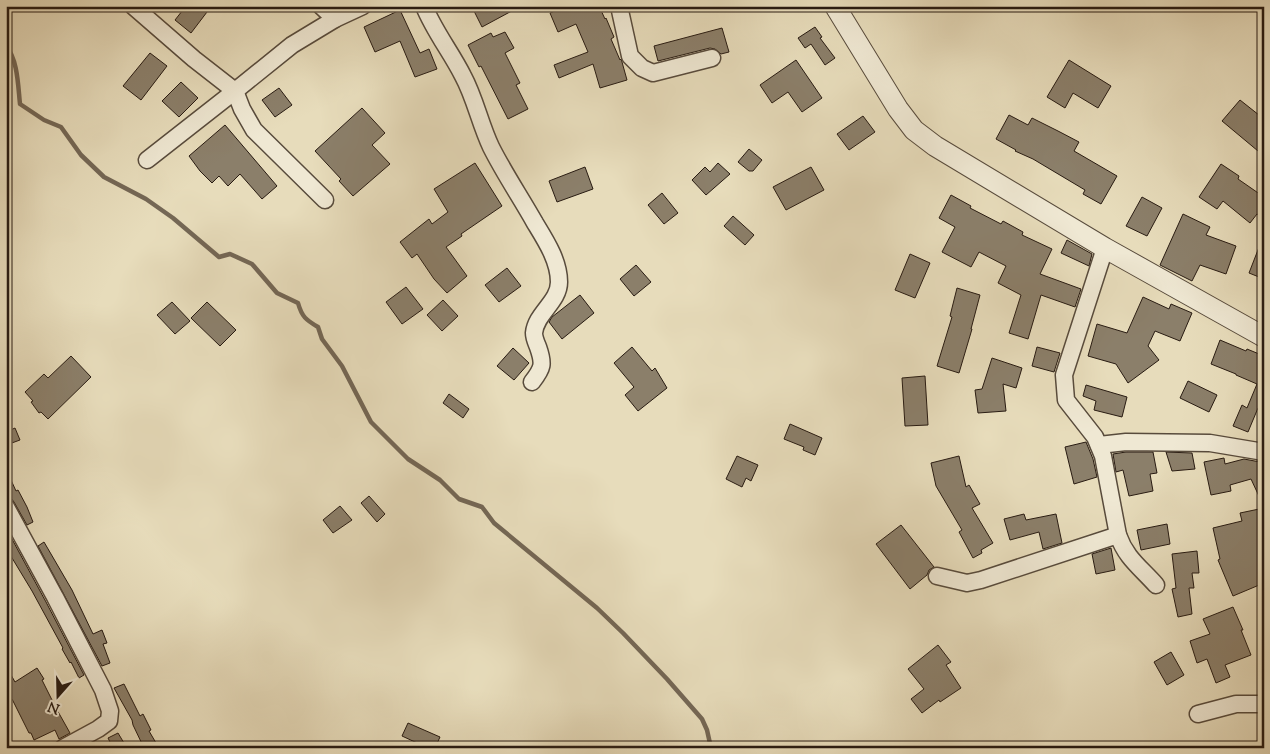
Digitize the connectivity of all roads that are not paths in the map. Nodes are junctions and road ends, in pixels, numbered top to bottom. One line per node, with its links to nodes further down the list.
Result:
1 (133, 6): 9 (street)
2 (321, 6): 7 (street)
3 (363, 6): 7 (street)
4 (424, 6): 14 (street)
5 (619, 6): 8 (street)
6 (835, 6): 12 (street)
7 (335, 19): 9 (street)
8 (712, 58)
9 (236, 91): 10 (street); 11 (street)
10 (146, 160)
11 (325, 200)
12 (1105, 248): 13 (street); 15 (street)
13 (1264, 337)
14 (532, 382)
15 (1099, 445): 16 (street); 18 (street)
16 (1264, 453)
17 (6, 507): 23 (street)
18 (1118, 535): 19 (street); 20 (street)
19 (937, 576)
20 (1156, 585)
21 (1264, 704): 22 (street)
22 (1198, 714)
23 (63, 748)

